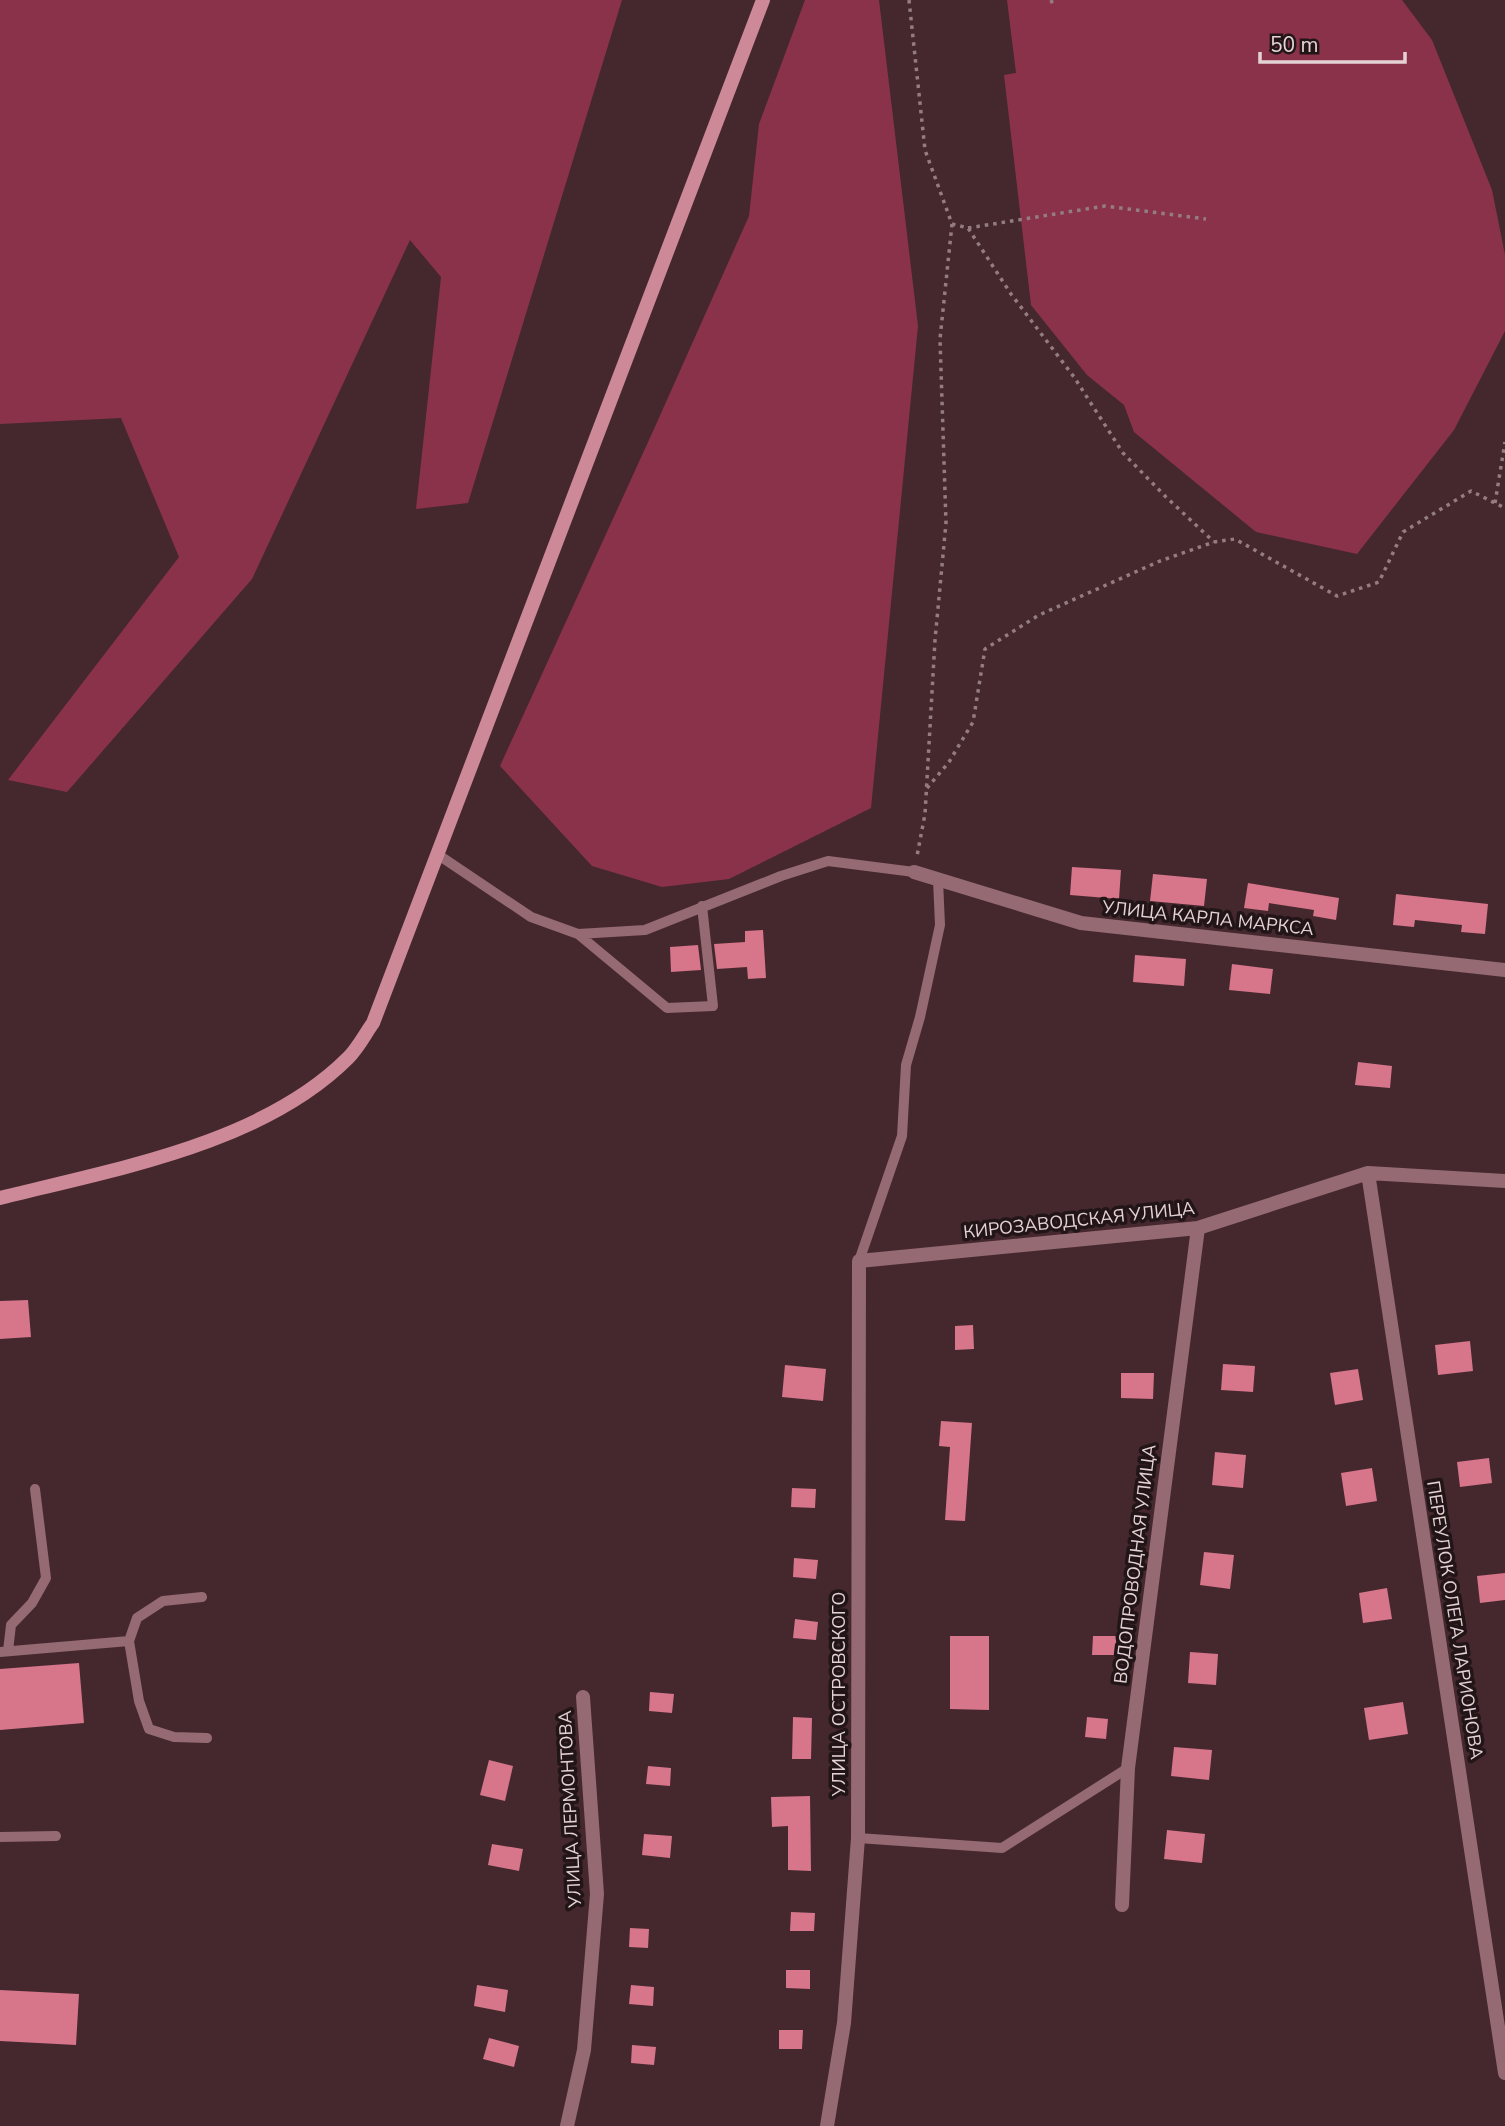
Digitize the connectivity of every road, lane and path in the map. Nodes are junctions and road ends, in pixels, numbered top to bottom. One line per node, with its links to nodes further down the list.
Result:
1 (763, 0): 11 (main road)
2 (909, 0): 4 (path)
3 (1206, 219): 5 (path)
4 (953, 224): 5 (path); 10 (path)
5 (968, 228): 9 (path)
6 (1505, 442): 7 (path)
7 (1495, 503): 8 (path); 9 (path)
8 (1505, 508)
9 (1214, 542): 10 (path)
10 (926, 790): 12 (path)
11 (437, 854): 15 (lane); 19 (main road)
12 (914, 872): 13 (street, УЛИЦА КАРЛА МАРКСА); 14 (lane)
13 (938, 880): 16 (street, УЛИЦА КАРЛА МАРКСА); 21 (lane)
14 (702, 906): 15 (lane); 15 (lane)
15 (578, 934)
16 (1505, 970)
17 (1368, 1173): 18 (street, КИРОЗАВОДСКАЯ УЛИЦА); 20 (street, КИРОЗАВОДСКАЯ УЛИЦА); 33 (street, ПЕРЕУЛОК ОЛЕГА ЛАРИОНОВА)
18 (1505, 1181)
19 (0, 1198)
20 (1198, 1228): 21 (street, КИРОЗАВОДСКАЯ УЛИЦА); 28 (street, ВОДОПРОВОДНАЯ УЛИЦА)
21 (859, 1261): 31 (street, УЛИЦА ОСТРОВСКОГО)
22 (35, 1489): 25 (lane)
23 (202, 1597): 24 (lane)
24 (129, 1641): 25 (lane); 27 (lane)
25 (4, 1652)
26 (583, 1696): 34 (street, УЛИЦА ЛЕРМОНТОВА)
27 (207, 1738)
28 (1128, 1768): 31 (lane); 32 (street, ВОДОПРОВОДНАЯ УЛИЦА)
29 (56, 1836): 30 (lane)
30 (0, 1837)
31 (858, 1838): 35 (street, УЛИЦА ОСТРОВСКОГО)
32 (1122, 1906)
33 (1505, 2073)
34 (567, 2126)
35 (827, 2126)

